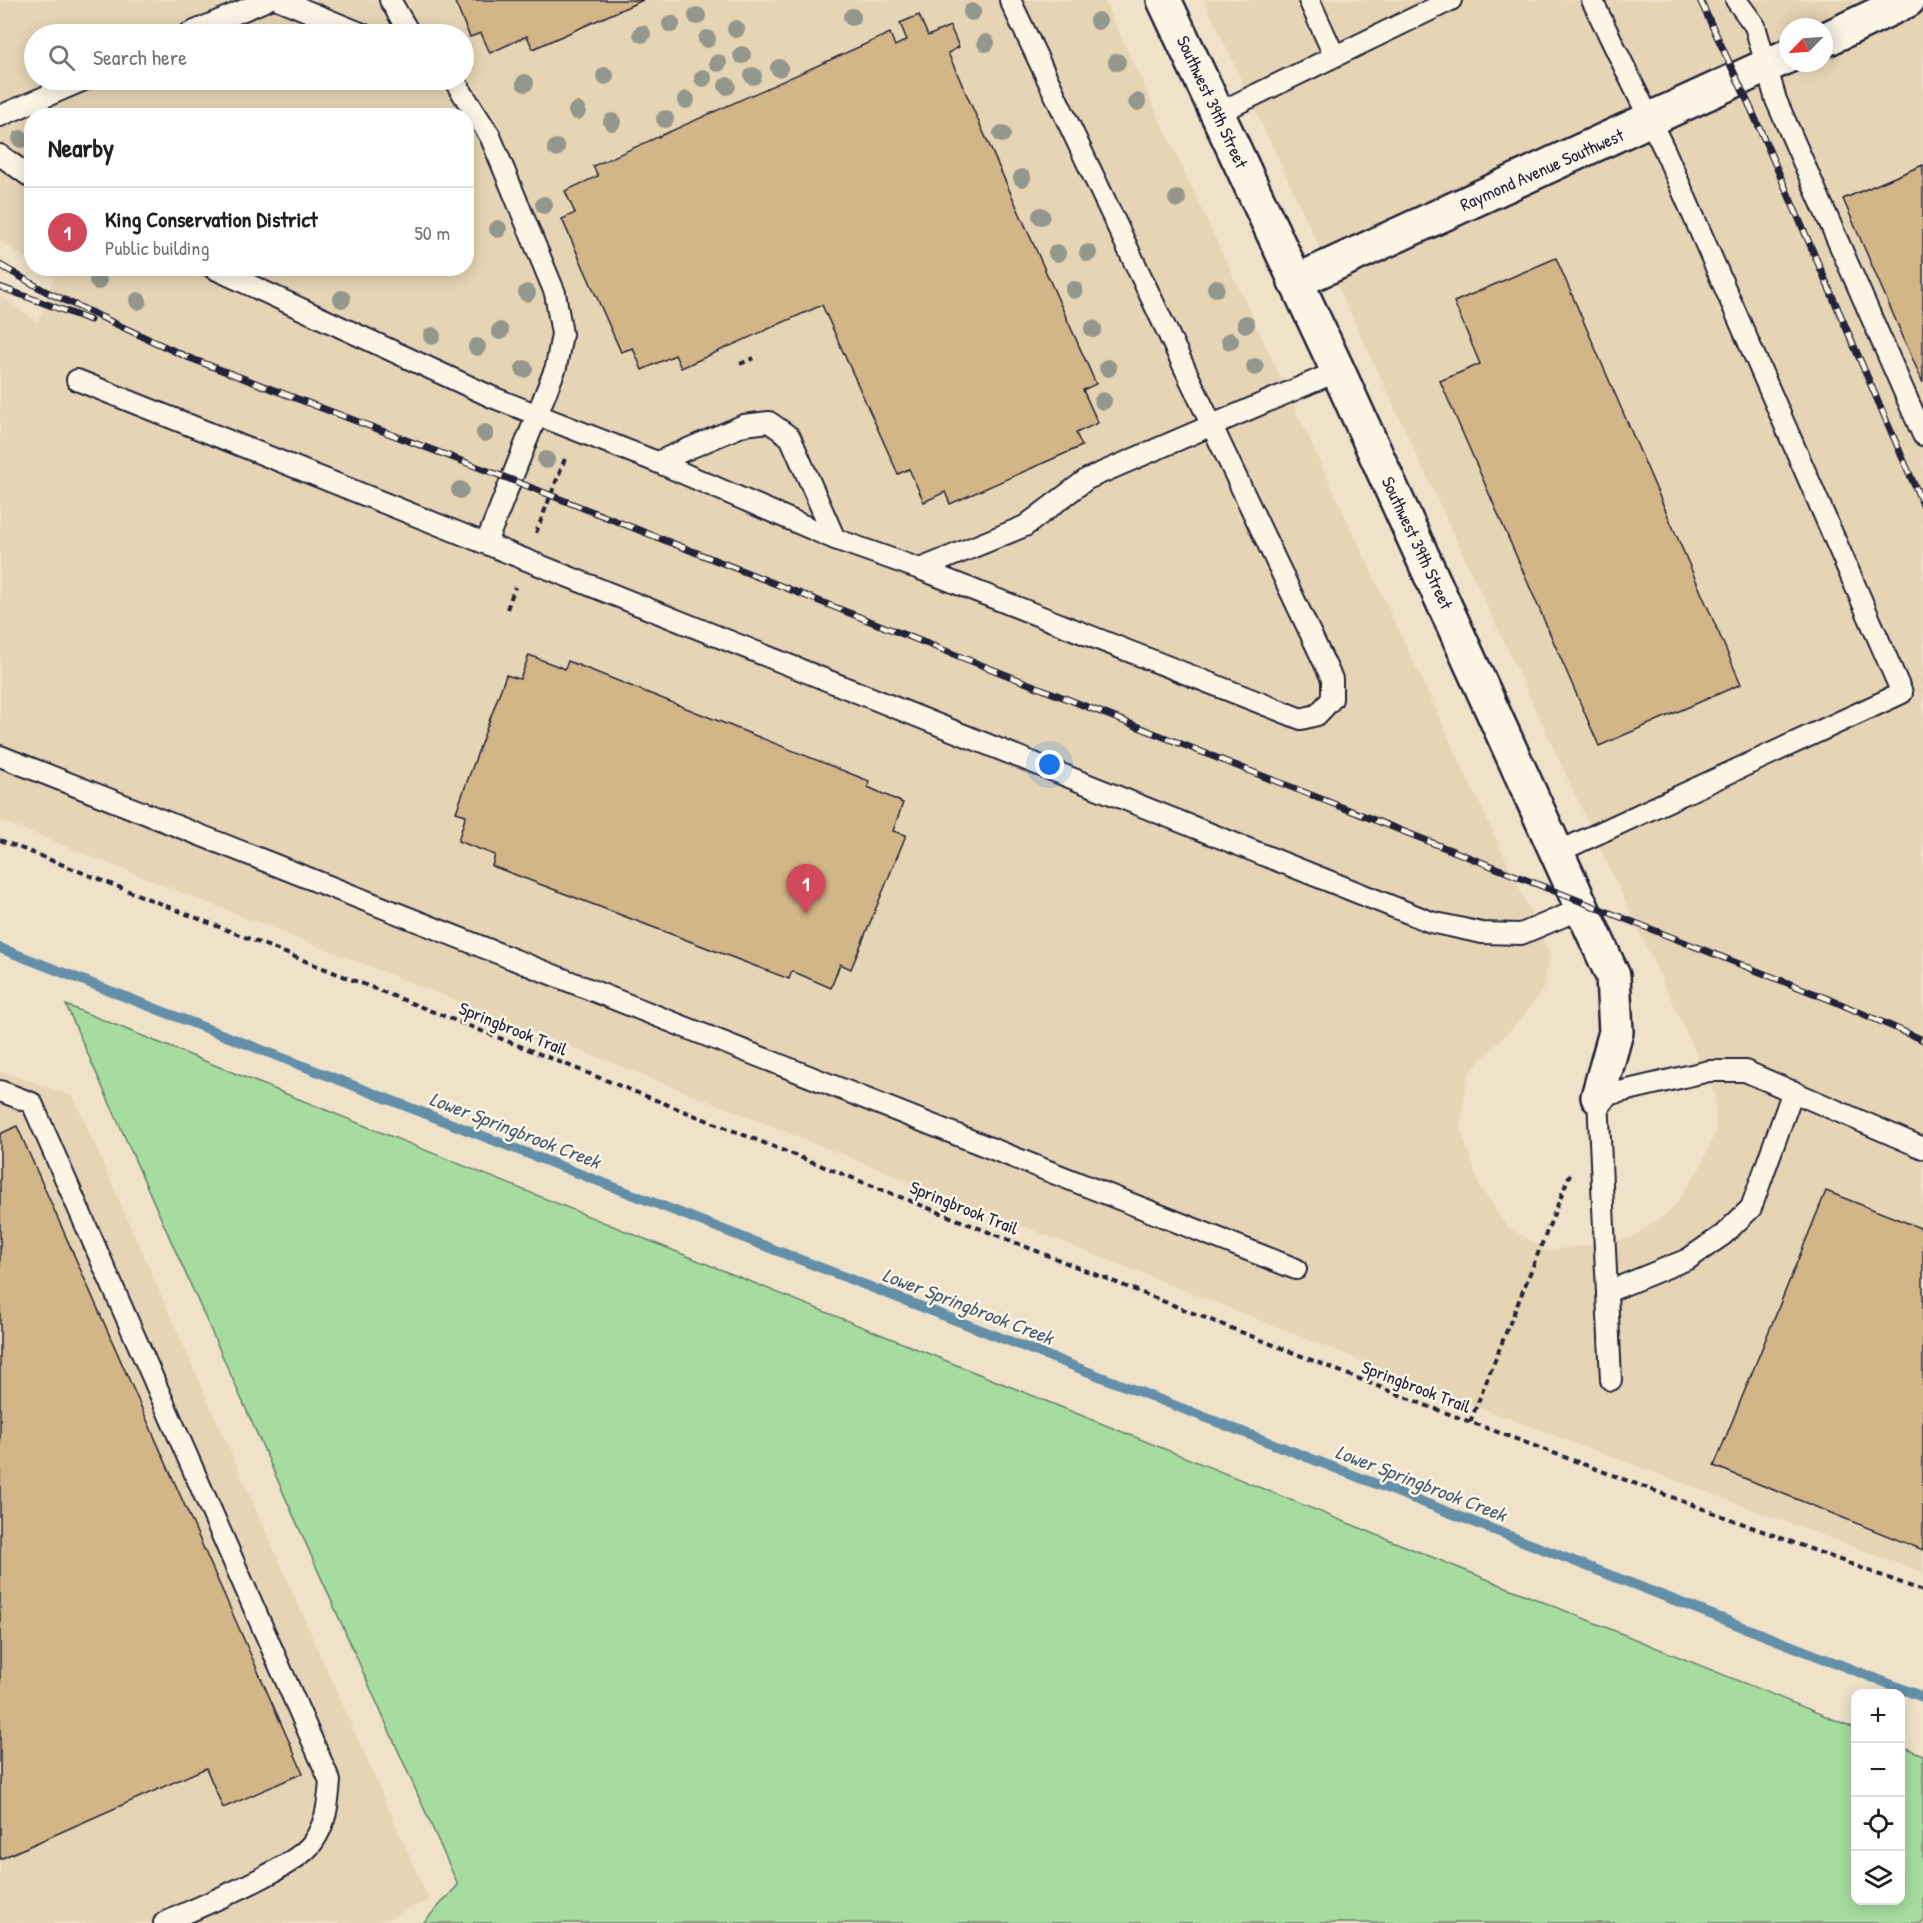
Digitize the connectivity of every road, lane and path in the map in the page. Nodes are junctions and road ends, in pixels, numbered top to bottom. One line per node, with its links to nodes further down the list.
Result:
1 (267, 0): 11 (lane)
2 (280, 0): 12 (lane)
3 (390, 0): 13 (lane)
4 (1010, 0): 33 (lane)
5 (1164, 0): 21 (street, Southwest 39th Street)
6 (1309, 0): 15 (lane)
7 (1451, 0): 15 (lane)
8 (1592, 0): 23 (lane)
9 (1736, 0): 16 (lane)
10 (1908, 0): 14 (street)
11 (211, 24)
12 (339, 24)
13 (404, 24)
14 (1833, 36)
15 (1334, 55): 21 (lane)
16 (1776, 62): 23 (street, Raymond Avenue Southwest); 34 (lane)
17 (61, 90): 22 (lane)
18 (460, 90): 19 (lane)
19 (472, 108)
20 (474, 111): 32 (lane)
21 (1218, 113): 27 (street, Southwest 39th Street)
22 (0, 116)
23 (1648, 121): 27 (street, Raymond Avenue Southwest); 45 (lane)
24 (0, 155): 25 (lane)
25 (24, 172)
26 (230, 276): 32 (lane)
27 (1295, 282): 30 (street, Southwest 39th Street)
28 (754, 358): 29 (path)
29 (740, 364)
30 (1338, 371): 33 (lane); 45 (street, Southwest 39th Street)
31 (77, 380): 39 (lane)
32 (537, 415): 36 (lane); 39 (lane)
33 (1212, 426): 40 (lane); 40 (lane)
34 (1923, 435)
35 (569, 450): 37 (path)
36 (657, 462): 38 (lane); 38 (lane)
37 (536, 535)
38 (836, 539): 40 (lane)
39 (486, 543): 46 (lane)
40 (920, 569)
41 (519, 578): 42 (path)
42 (507, 609)
43 (0, 756): 52 (lane)
44 (0, 840): 55 (path, Springbrook Trail)
45 (1558, 852): 46 (street, Southwest 39th Street)
46 (1583, 908): 49 (street, Southwest 39th Street)
47 (1793, 1091): 49 (lane); 50 (lane); 53 (lane)
48 (0, 1092): 57 (lane)
49 (1598, 1097): 53 (lane)
50 (1923, 1148)
51 (1574, 1163): 55 (path)
52 (1296, 1269)
53 (1607, 1292): 54 (lane)
54 (1611, 1380)
55 (1470, 1422): 56 (path, Springbrook Trail)
56 (1923, 1591)
57 (164, 1923)

